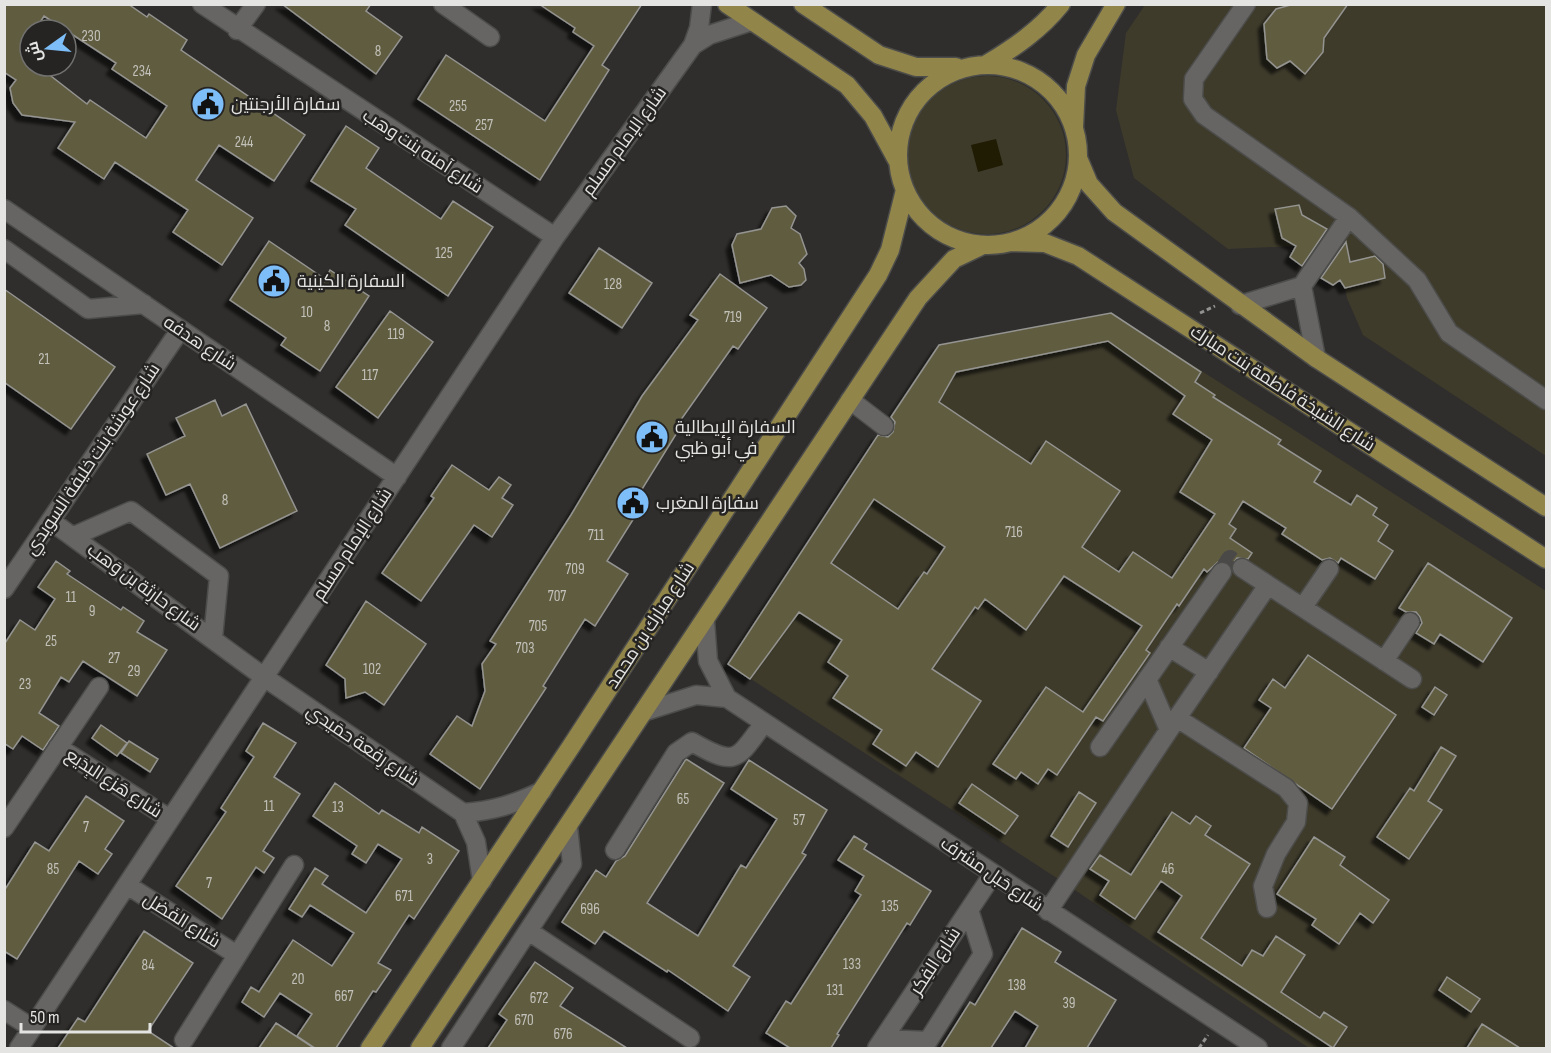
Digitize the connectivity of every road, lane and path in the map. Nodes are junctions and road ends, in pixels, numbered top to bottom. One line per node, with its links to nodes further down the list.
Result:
1 (202, 4): 11 (street, شارع آمنه بنت وهب)
2 (256, 4): 11 (street)
3 (443, 4): 12 (street)
4 (702, 4): 13 (street, شارع الإمام مسلم)
5 (727, 4): 10 (main road)
6 (803, 4): 15 (main road)
7 (1061, 4): 14 (main road)
8 (1116, 4): 16 (main road)
9 (1246, 4): 21 (street)
10 (752, 21): 13 (street, شارع الإمام مسلم); 18 (main road)
11 (237, 30): 22 (street, شارع آمنه بنت وهب)
12 (490, 37)
13 (693, 45): 22 (street, شارع الإمام مسلم)
14 (987, 64): 15 (main road); 16 (main road)
15 (963, 67): 18 (main road)
16 (1074, 129): 17 (main road)
17 (1078, 158): 23 (main road); 28 (main road)
18 (898, 161): 19 (main road)
19 (905, 190): 24 (main road); 63 (main road, شارع مبارك بن محمد)
20 (4, 209): 27 (street, شارع هدفه)
21 (1349, 217): 26 (street); 34 (street)
22 (555, 237): 36 (street, شارع الإمام مسلم)
23 (1011, 242): 24 (main road); 40 (main road, شارع الشيخة فاطمة بنت مبارك)
24 (983, 245): 33 (main road)
25 (4, 249): 27 (street)
26 (1302, 286): 28 (street); 32 (street)
27 (144, 304): 31 (street, شارع هدفه)
28 (1239, 305): 32 (main road)
29 (1215, 306): 30 (path)
30 (1200, 313)
31 (180, 330): 36 (street, شارع هدفه); 38 (street, شارع عوشة بنت خليفة السويدي)
32 (1316, 358): 37 (main road)
33 (850, 400): 35 (street); 47 (main road)
34 (1546, 400)
35 (884, 426)
36 (397, 477): 53 (street, شارع الإمام مسلم)
37 (1546, 507)
38 (51, 521): 39 (street, شارع حارِثة بن وَهب); 45 (street, شارع عوشة بنت خليفة السويدي)
39 (74, 537): 49 (street, شارع حارِثة بن وَهب); 49 (street, شارع حارِثة بن وَهب)
40 (1546, 559)
41 (1242, 568): 44 (street)
42 (1329, 569): 46 (street)
43 (1222, 572): 50 (street)
44 (1268, 585): 46 (street); 52 (street)
45 (4, 589)
46 (1303, 608): 51 (street)
47 (705, 621): 57 (street, شارع حَبل مشرف); 58 (main road)
48 (1410, 622): 51 (street)
49 (213, 638): 53 (street, شارع حارِثة بن وَهب)
50 (1169, 647): 52 (street); 54 (street)
51 (1384, 661): 55 (street)
52 (1209, 672): 60 (street)
53 (264, 677): 64 (street, شارع رِقعة حمَيدي); 65 (street, شارع الإمام مسلم)
54 (1147, 679): 60 (street); 62 (street)
55 (1412, 679)
56 (99, 687): 61 (street, شارع هَزع البِدَيع)
57 (727, 698): 58 (street, شارع حَبل مشرف); 59 (street, شارع حَبل مشرف)
58 (646, 711): 66 (main road)
59 (764, 723): 68 (street); 70 (street, شارع حَبل مشرف)
60 (1173, 724): 73 (street); 75 (street)
61 (58, 747): 65 (street, شارع هَزع البِدَيع); 67 (street, شارع هَزع البِدَيع)
62 (1100, 747)
63 (542, 791): 64 (street); 71 (main road, شارع مبارك بن محمد)
64 (463, 813): 71 (street)
65 (170, 819): 72 (street, شارع الإمام مسلم)
66 (568, 827): 76 (street); 85 (main road)
67 (4, 828)
68 (615, 849)
69 (294, 865): 77 (street, شارع الفَضل)
70 (993, 874): 74 (street, شارع الفِكر); 75 (street, شارع حَبل مشرف)
71 (482, 881): 84 (main road, شارع مبارك بن محمد)
72 (127, 885): 77 (street, شارع الفَضل); 79 (street, شارع الإمام مسلم)
73 (1267, 908)
74 (969, 910): 82 (street, شارع الفِكر); 82 (street)
75 (1048, 911): 87 (street, شارع حَبل مشرف)
76 (530, 932): 80 (street); 86 (street)
77 (237, 955): 81 (street, شارع الفَضل)
78 (4, 1010): 79 (street)
79 (32, 1028): 83 (street, شارع الإمام مسلم)
80 (690, 1038)
81 (184, 1040)
82 (881, 1044)
83 (19, 1048)
84 (370, 1048)
85 (420, 1048)
86 (451, 1048)
87 (1258, 1048)

